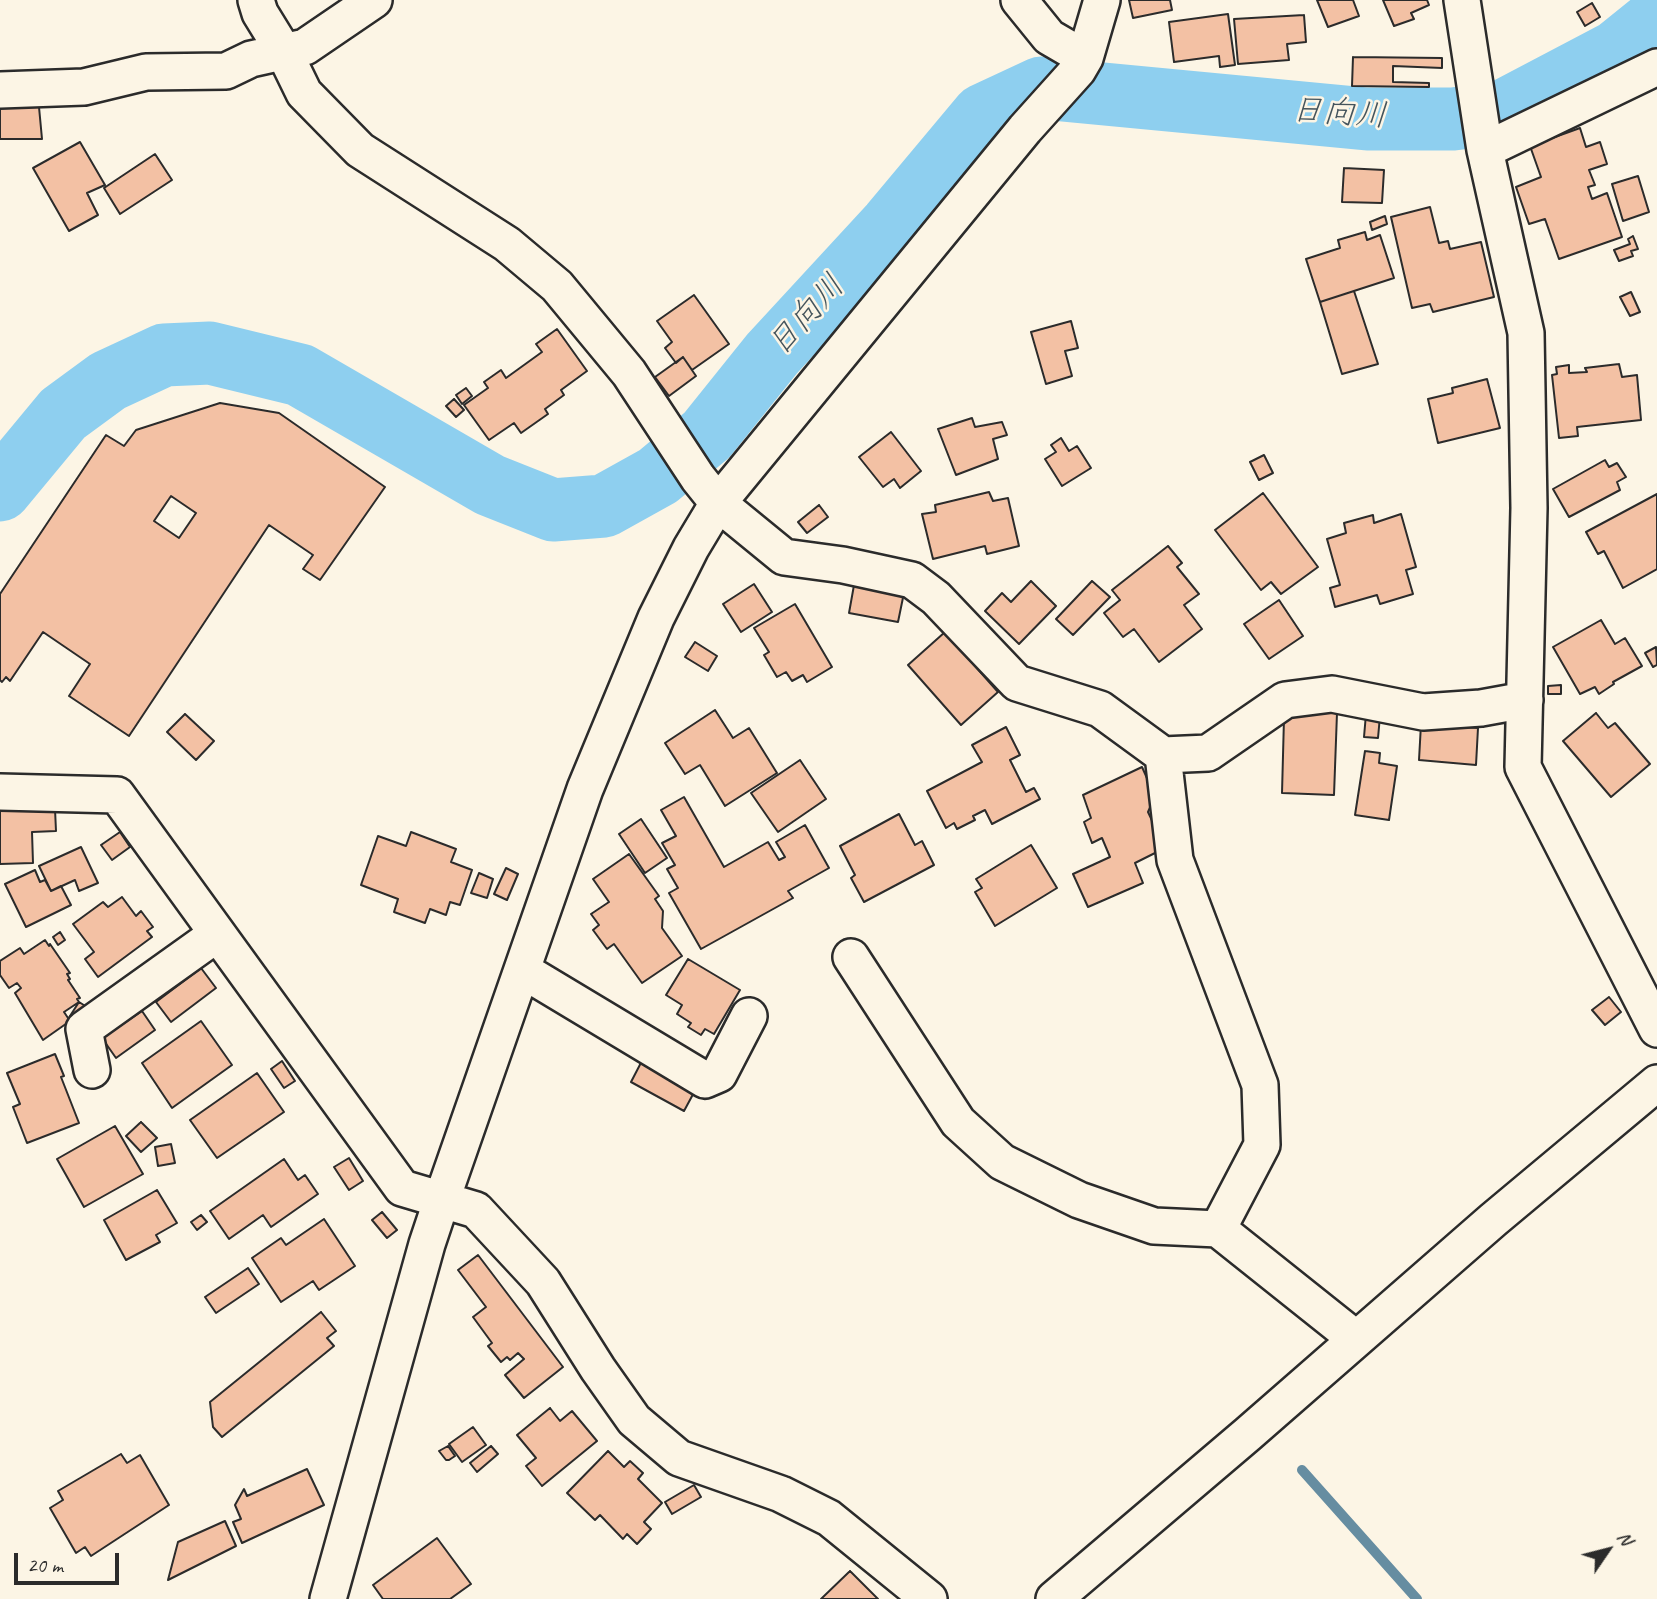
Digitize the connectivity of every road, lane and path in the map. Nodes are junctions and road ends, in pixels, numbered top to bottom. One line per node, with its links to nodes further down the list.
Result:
1 (256, 0): 6 (street)
2 (374, 0): 6 (street)
3 (1019, 0): 7 (street)
4 (1102, 0): 7 (street)
5 (1462, 0): 10 (street)
6 (284, 52): 9 (street); 11 (street)
7 (1082, 64): 11 (street)
8 (1657, 67): 10 (street)
9 (0, 90)
10 (1485, 150): 12 (street)
11 (708, 491): 13 (street); 17 (street)
12 (1525, 700): 13 (street); 19 (street)
13 (1164, 755): 23 (street)
14 (0, 792): 15 (street)
15 (217, 934): 20 (street); 22 (street)
16 (851, 957): 23 (street)
17 (522, 970): 18 (street); 22 (street)
18 (749, 1016)
19 (1657, 1029)
20 (92, 1070)
21 (1657, 1083): 24 (street)
22 (442, 1199): 25 (street); 26 (street)
23 (1219, 1229): 24 (street)
24 (1356, 1339): 27 (street)
25 (328, 1599)
26 (929, 1599)
27 (1054, 1599)

